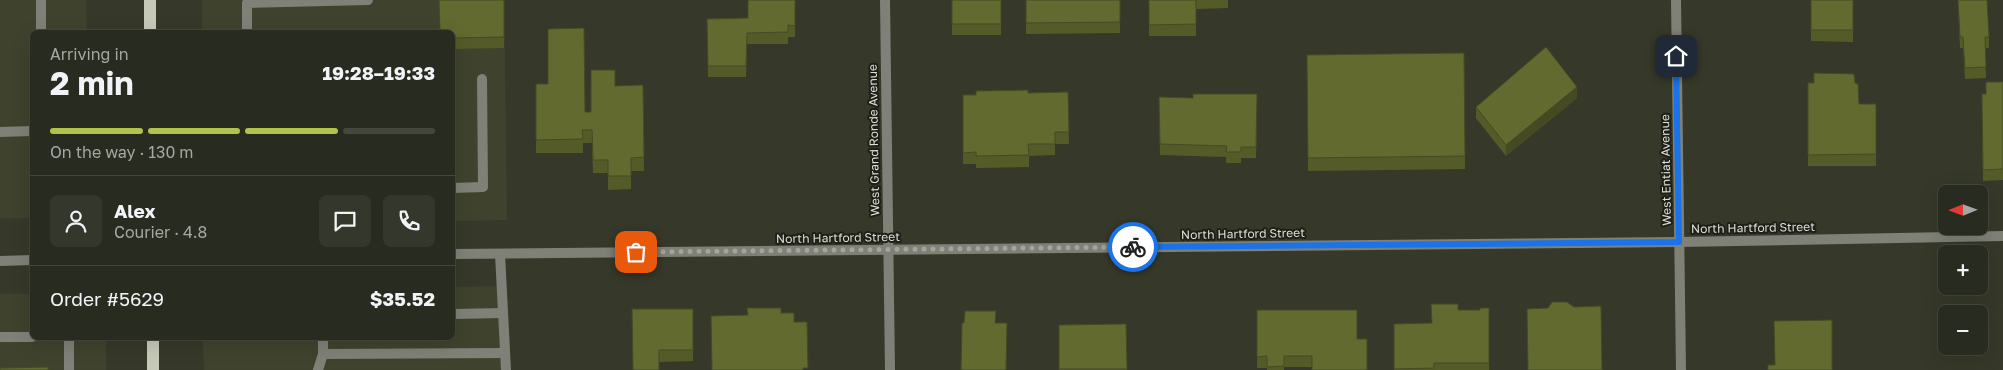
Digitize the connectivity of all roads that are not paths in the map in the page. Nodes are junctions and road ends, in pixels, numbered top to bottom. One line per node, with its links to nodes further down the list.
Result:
1 (41, 0): 6 (street)
2 (150, 0): 7 (main road)
3 (368, 0): 8 (street)
4 (885, 0): 15 (street, West Grand Ronde Avenue)
5 (1676, 0): 14 (street, West Entiat Avenue)
6 (41, 30)
7 (150, 30)
8 (247, 30)
9 (482, 79): 12 (street)
10 (30, 131): 11 (street)
11 (0, 132)
12 (455, 188)
13 (2003, 236): 14 (street, North Hartford Street)
14 (1679, 242): 15 (street, North Hartford Street); 34 (street, West Entiat Avenue)
15 (888, 250): 17 (street, North Hartford Street); 33 (street, West Grand Ronde Avenue)
16 (455, 254): 17 (street, North Hartford Street)
17 (500, 254): 20 (street)
18 (30, 260): 19 (street)
19 (0, 261)
20 (503, 313): 21 (street); 27 (street)
21 (455, 314)
22 (30, 336): 23 (street)
23 (0, 337)
24 (69, 340): 29 (street)
25 (153, 340): 30 (main road)
26 (323, 340): 28 (street)
27 (505, 353): 28 (street); 32 (street)
28 (323, 354): 31 (street)
29 (69, 370)
30 (153, 370)
31 (318, 370)
32 (506, 370)
33 (890, 370)
34 (1681, 370)

